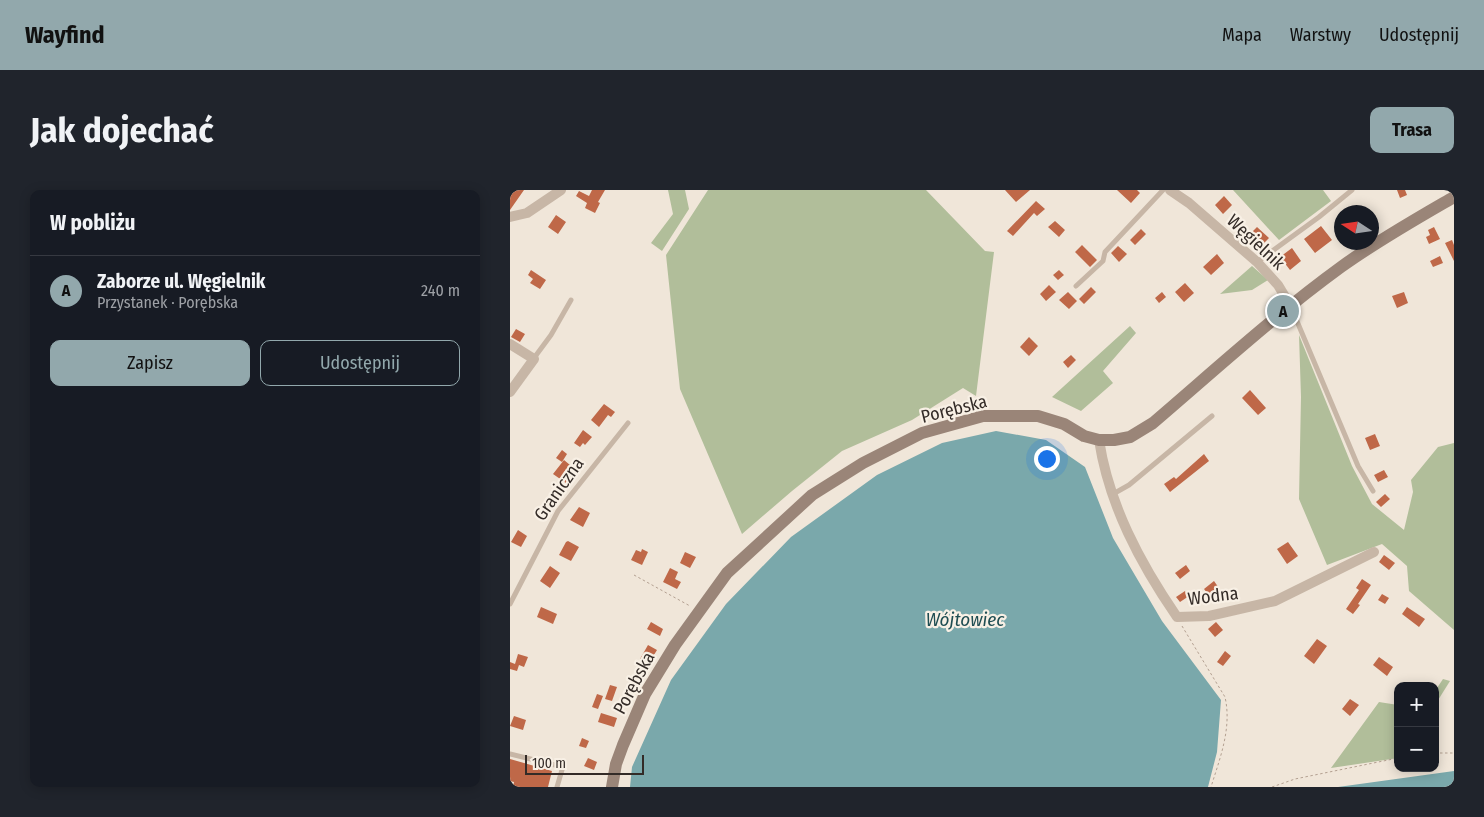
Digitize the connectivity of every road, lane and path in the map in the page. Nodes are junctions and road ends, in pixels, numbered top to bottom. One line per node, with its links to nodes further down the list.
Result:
1 (561, 190): 6 (street)
2 (1163, 190): 8 (lane)
3 (1170, 190): 7 (street, Węgielnik)
4 (1352, 190): 7 (lane)
5 (1454, 196): 10 (street, Porębska)
6 (510, 217)
7 (1257, 262): 10 (street, Węgielnik)
8 (1076, 286)
9 (571, 300): 12 (lane)
10 (1290, 305): 16 (street, Porębska); 17 (lane)
11 (510, 344): 12 (street)
12 (534, 359): 13 (street)
13 (510, 392)
14 (1212, 416): 18 (lane)
15 (628, 424): 21 (lane, Graniczna)
16 (1099, 440): 18 (street, Wodna); 22 (street, Porębska)
17 (1373, 491)
18 (1112, 494): 23 (street, Wodna)
19 (1374, 552): 23 (street, Wodna)
20 (634, 575): 22 (path)
21 (510, 604)
22 (699, 612): 29 (street, Porębska)
23 (1177, 616): 30 (path)
24 (1439, 753): 25 (path)
25 (1454, 753)
26 (510, 754): 28 (lane)
27 (1394, 759): 31 (path)
28 (557, 787)
29 (612, 787)
30 (1210, 787)
31 (1272, 787)

